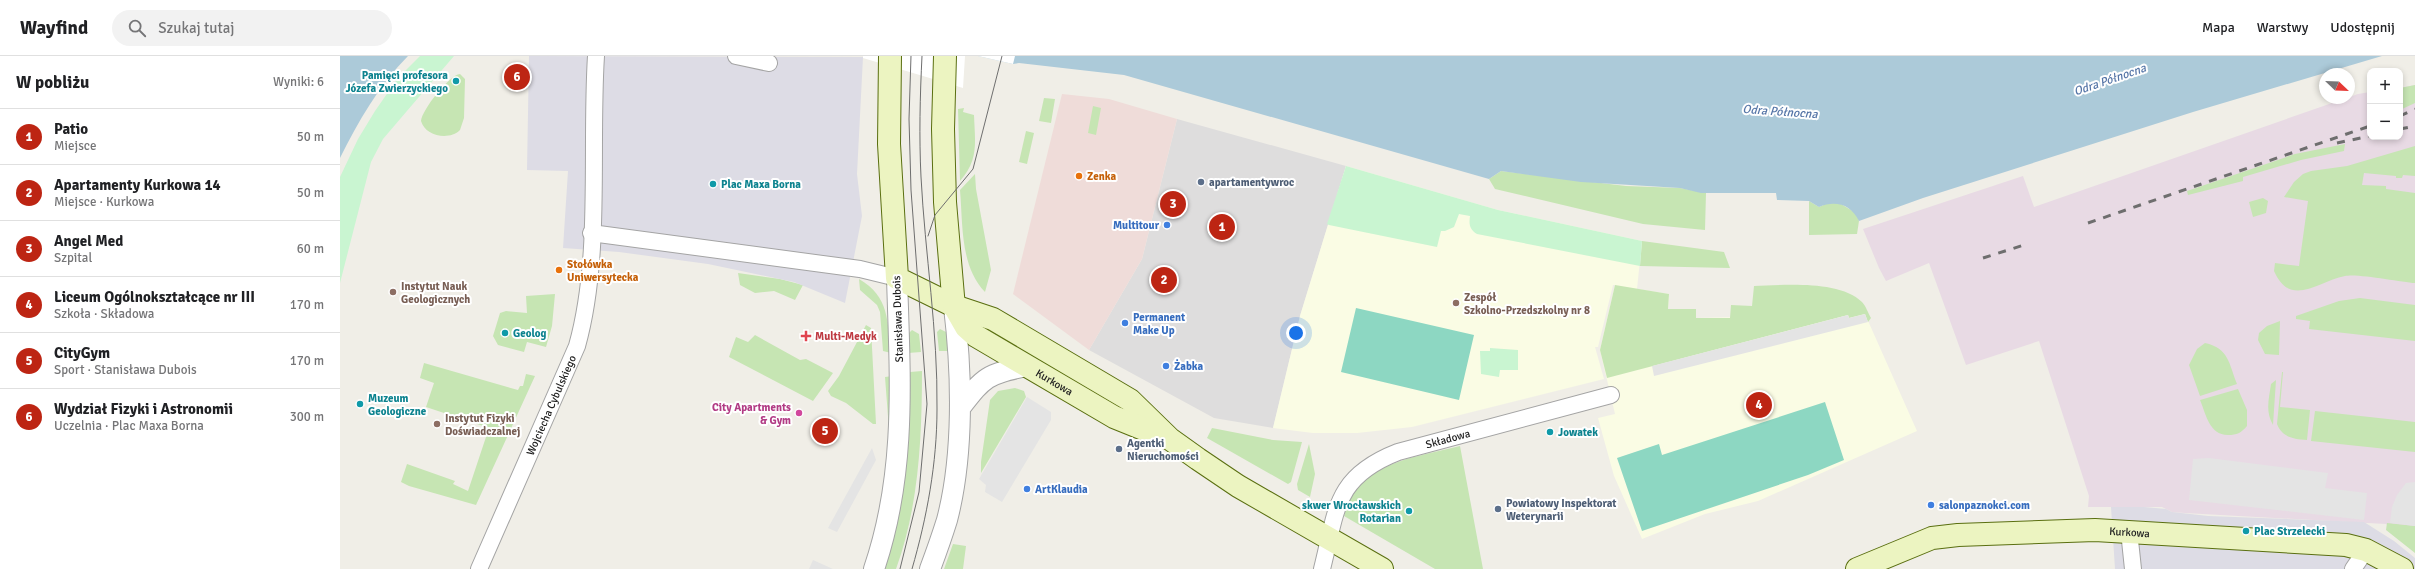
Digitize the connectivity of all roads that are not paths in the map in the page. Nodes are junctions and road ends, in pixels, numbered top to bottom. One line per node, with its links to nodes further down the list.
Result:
1 (596, 56): 6 (street)
2 (736, 56): 5 (street)
3 (945, 56): 8 (main road)
4 (890, 61): 7 (main road, Stanisława Dubois)
5 (769, 63)
6 (591, 233): 7 (street); 16 (street, Wojciecha Cybulskiego)
7 (897, 278): 8 (main road, Kurkowa); 17 (street, Stanisława Dubois)
8 (954, 306): 9 (main road, Kurkowa); 11 (street); 12 (main road, Kurkowa)
9 (1026, 366): 11 (street); 12 (main road, Kurkowa)
10 (1611, 396): 14 (street, Składowa)
11 (960, 408): 18 (street)
12 (1170, 440): 14 (main road, Kurkowa)
13 (2128, 531): 15 (main road, Kurkowa); 21 (main road, Kurkowa); 22 (street)
14 (1328, 538): 19 (street, Składowa); 20 (main road, Kurkowa)
15 (2366, 550): 23 (street); 24 (main road, Kurkowa)
16 (479, 569)
17 (874, 569)
18 (930, 569)
19 (1322, 569)
20 (1382, 569)
21 (1859, 569)
22 (2133, 569)
23 (2353, 569)
24 (2402, 569)

